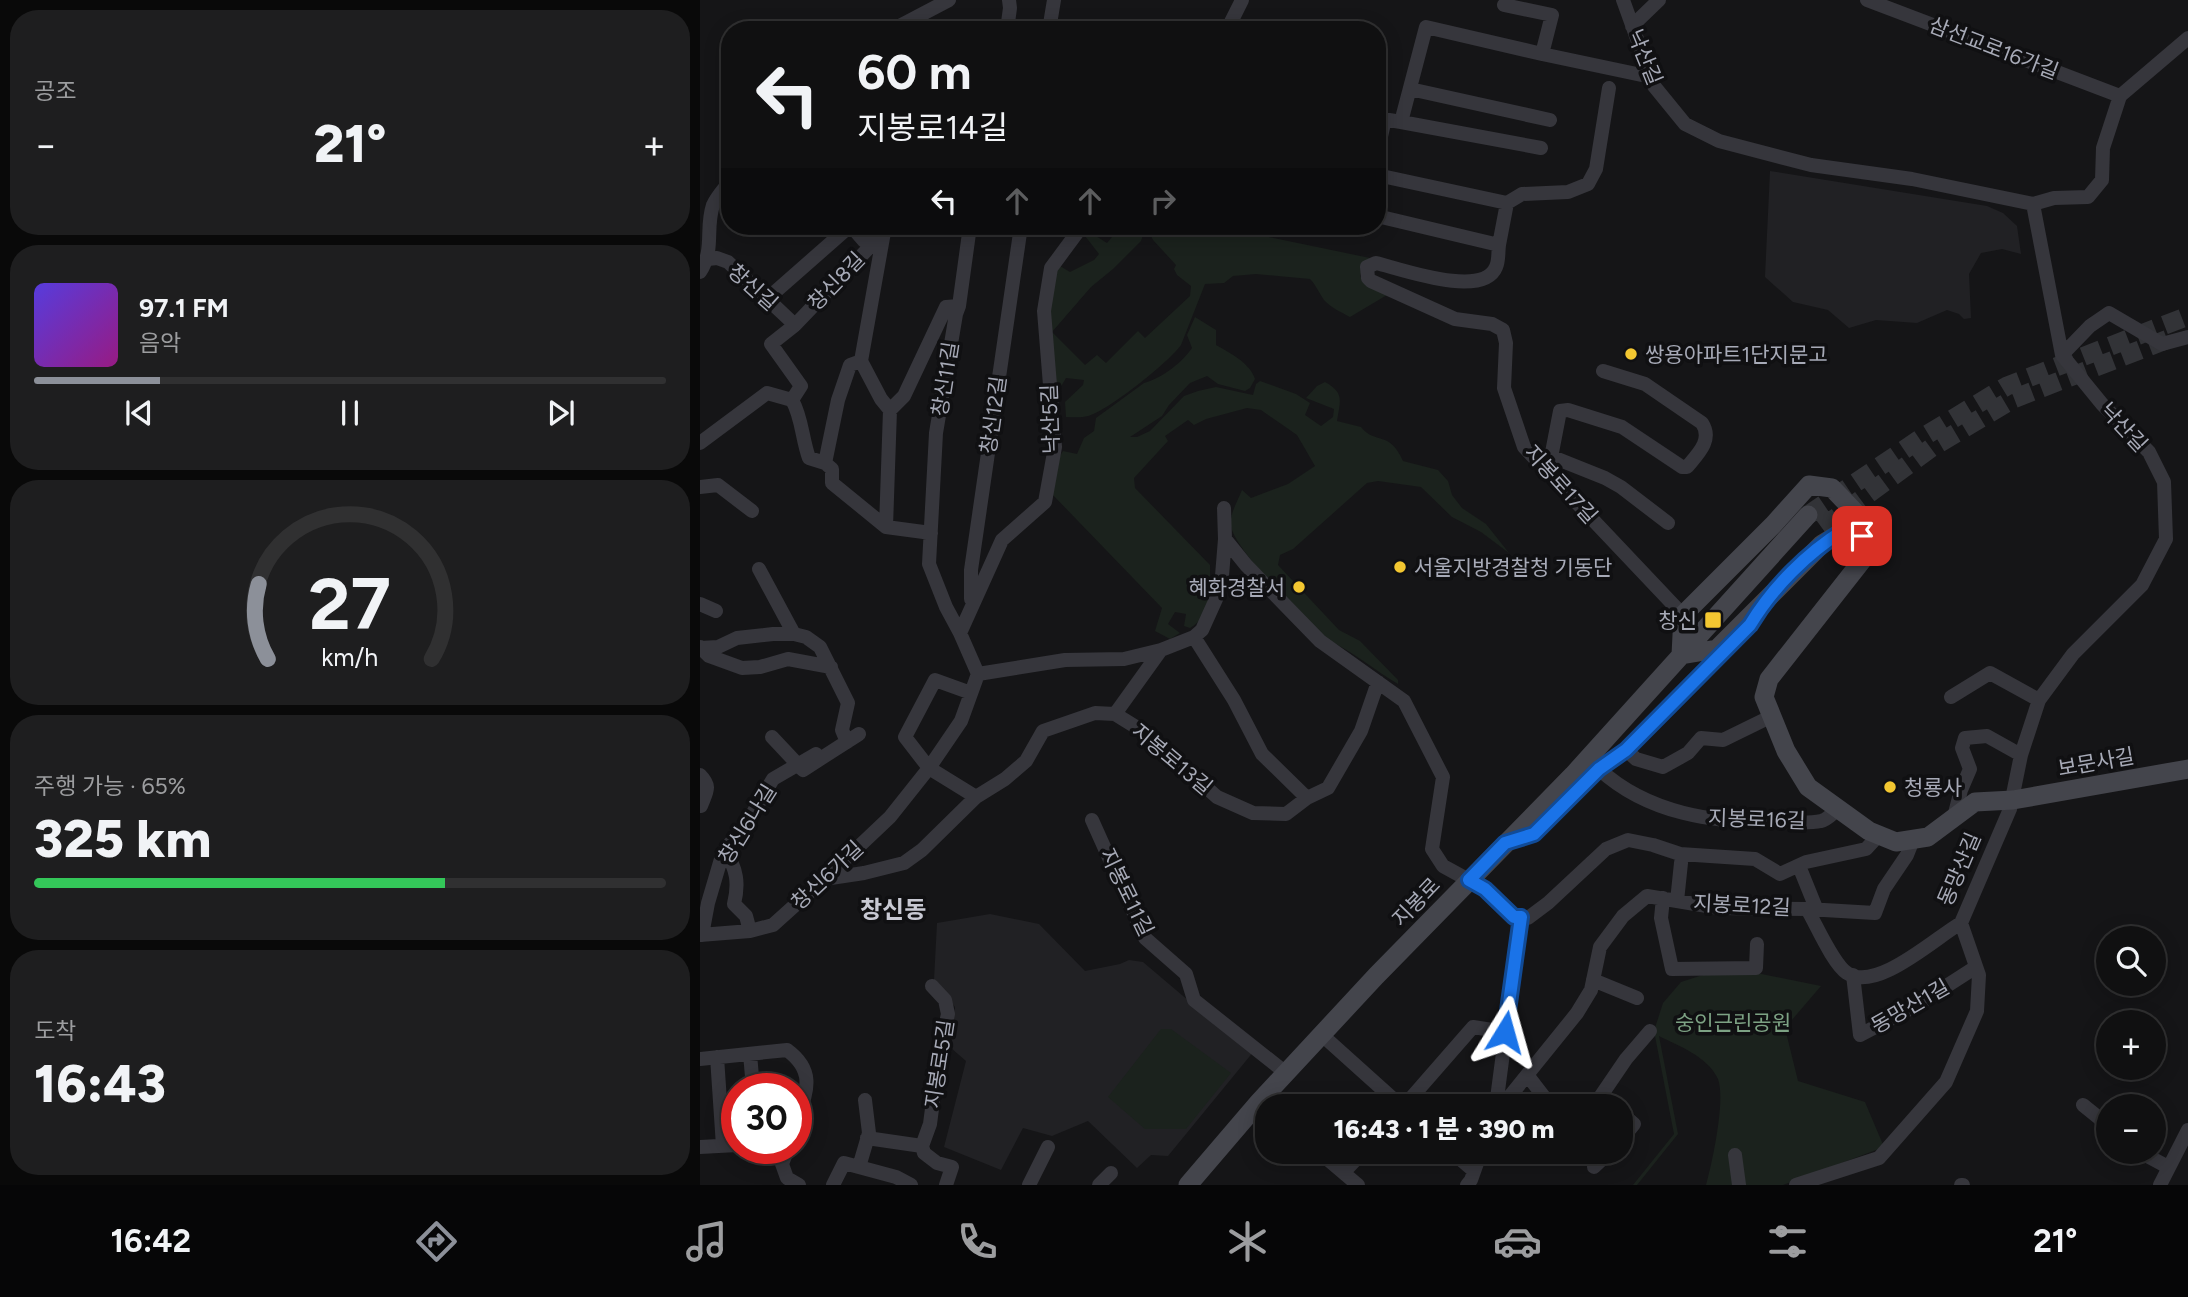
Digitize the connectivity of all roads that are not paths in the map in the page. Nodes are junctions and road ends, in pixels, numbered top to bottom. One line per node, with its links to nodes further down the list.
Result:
1 (949, 0): 9 (street)
2 (1009, 0): 10 (street)
3 (1054, 0): 11 (street)
4 (1242, 0): 12 (street)
5 (1623, 0): 13 (street, 낙산길)
6 (1659, 0): 13 (street)
7 (1867, 0): 19 (street, 삼선교로16가길)
8 (1504, 5): 15 (street)
9 (909, 21)
10 (1008, 21)
11 (1050, 21)
12 (1232, 21)
13 (1632, 26): 16 (street, 낙산길)
14 (2188, 38): 19 (street)
15 (1542, 54): 16 (street); 18 (street)
16 (1651, 77): 27 (street, 낙산길)
17 (1609, 88): 26 (street)
18 (1410, 89): 21 (street); 22 (street)
19 (2120, 96): 27 (street, 낙산길)
20 (1386, 119): 22 (street)
21 (1550, 120)
22 (1401, 122): 23 (street)
23 (1541, 148)
24 (1386, 177): 26 (street)
25 (721, 194): 38 (street, 창신길)
26 (1507, 203): 37 (street)
27 (2033, 204): 44 (street, 낙산길)
28 (1386, 218): 37 (street)
29 (841, 235): 40 (street)
30 (859, 235): 36 (street)
31 (881, 235): 42 (street, 창신8길)
32 (883, 235): 45 (street, 창신8길)
33 (969, 235): 41 (street, 창신11길)
34 (1020, 235): 65 (street, 창신12길)
35 (1075, 235): 65 (street, 낙산5길)
36 (864, 241)
37 (1499, 245): 52 (street, 지봉로17길)
38 (708, 259): 39 (street, 창신길); 40 (street, 창신길)
39 (700, 272)
40 (767, 299): 42 (street, 창신길)
41 (959, 306): 48 (street); 59 (street, 창신11길)
42 (795, 325): 47 (street, 창신8길)
43 (2188, 337): 44 (street)
44 (2062, 355): 79 (street, 낙산길)
45 (861, 360): 48 (street); 51 (street, 창신8길)
46 (1603, 371): 50 (street)
47 (792, 400): 49 (street); 51 (street, 창신8길)
48 (890, 410): 58 (street)
49 (700, 443)
50 (1550, 456): 52 (street); 57 (street)
51 (825, 463): 58 (street)
52 (1548, 473): 67 (street, 지봉로17길)
53 (700, 487): 55 (street)
54 (1224, 508): 61 (street)
55 (752, 511)
56 (1815, 522): 73 (street, 지봉로)
57 (1668, 523)
58 (886, 527): 59 (street)
59 (931, 533): 68 (street, 창신11길)
60 (1862, 536): 63 (street); 67 (street); 81 (street)
61 (1225, 539): 70 (street); 76 (street)
62 (759, 569): 69 (street)
63 (1765, 600): 73 (street); 83 (street)
64 (700, 604): 66 (street)
65 (971, 604): 68 (street, 낙산5길)
66 (716, 611)
67 (1683, 615): 73 (street)
68 (960, 633): 75 (street)
69 (794, 634): 71 (street); 74 (street)
70 (1194, 637): 72 (street); 92 (street)
71 (700, 648): 74 (street)
72 (1161, 650): 75 (street); 80 (street)
73 (1681, 655): 100 (street, 지봉로)
74 (831, 667): 86 (street, 창신6나길)
75 (978, 674): 77 (street, 창신6가길)
76 (1378, 682): 92 (street, 지봉로13길); 105 (street)
77 (971, 693): 87 (street, 창신6가길); 87 (street)
78 (1951, 697): 79 (street)
79 (2039, 700): 85 (street, 낙산길)
80 (1115, 714): 91 (street, 지봉로13길); 92 (street, 지봉로13길)
81 (1772, 716): 83 (street); 95 (street)
82 (772, 737): 86 (street)
83 (1626, 750): 88 (street)
84 (817, 754): 86 (street)
85 (2021, 755): 93 (street, 낙산길); 96 (street)
86 (799, 765): 101 (street, 창신6나길)
87 (929, 768): 91 (street); 104 (street, 창신6가길)
88 (1599, 769): 95 (street, 지봉로16길); 100 (street)
89 (2188, 769): 93 (street, 보문사길)
90 (700, 775): 94 (street)
91 (976, 797): 104 (street, 지봉로13길)
92 (1307, 798)
93 (2013, 800): 96 (street, 동망산길); 109 (street, 동망산길)
94 (701, 806)
95 (1838, 809): 98 (street)
96 (1954, 817): 99 (street, 동망산길)
97 (1092, 820): 126 (street, 지봉로11길)
98 (1879, 835): 99 (street); 103 (street)
99 (1913, 841): 107 (street, 지봉로12길)
100 (1505, 843): 105 (street, 지봉로)
101 (725, 852): 110 (street); 111 (street, 창신6나길)
102 (1681, 863): 106 (street, 지봉로12길)
103 (1798, 866): 107 (street); 108 (street)
104 (824, 879): 110 (street, 창신6가길)
105 (1469, 880): 108 (street); 120 (street, 지봉로)
106 (1670, 900): 107 (street, 지봉로12길); 112 (street, 지봉로12길); 115 (street, 지봉로12길)
107 (1812, 908): 114 (street, 지봉로12길)
108 (1521, 917): 119 (street)
109 (1961, 923): 113 (street, 동망산길); 114 (street)
110 (750, 932): 111 (street, 창신6가길)
111 (701, 935)
112 (1756, 944)
113 (1976, 967): 114 (street, 동망산1길); 171 (street, 동망산길)
114 (1853, 975)
115 (1593, 980): 117 (street); 127 (street, 지봉로12길)
116 (932, 986): 143 (street, 지봉로5길)
117 (1637, 998)
118 (1650, 1031): 135 (street)
119 (1505, 1032): 131 (street); 132 (street)
120 (1322, 1035): 126 (street, 지봉로); 130 (street)
121 (750, 1054): 122 (street); 124 (street); 125 (street)
122 (717, 1057): 123 (street); 128 (street)
123 (700, 1059)
124 (752, 1073)
125 (804, 1073)
126 (1286, 1073): 129 (street, 지봉로)
127 (1528, 1076): 133 (street, 지봉로12길); 134 (street)
128 (721, 1084)
129 (1271, 1094)
130 (1389, 1094)
131 (1414, 1094)
132 (1497, 1094)
133 (1512, 1094)
134 (1542, 1094)
135 (1603, 1094)
136 (865, 1100): 141 (street)
137 (2083, 1105): 139 (street)
138 (1255, 1114): 167 (street, 지봉로)
139 (2096, 1116)
140 (2188, 1130): 156 (street)
141 (867, 1138): 143 (street); 154 (street)
142 (721, 1146): 144 (street)
143 (922, 1146): 164 (street)
144 (700, 1147)
145 (1048, 1147): 165 (street)
146 (1735, 1156): 170 (street)
147 (782, 1164): 161 (street)
148 (1334, 1164): 158 (street)
149 (1352, 1164): 158 (street)
150 (1466, 1164): 157 (street)
151 (1477, 1164): 157 (street)
152 (1597, 1164): 155 (street)
153 (2162, 1164): 156 (street)
154 (859, 1167): 160 (street); 162 (street)
155 (1594, 1167)
156 (2168, 1167): 172 (street)
157 (1474, 1171): 169 (street)
158 (1344, 1172): 168 (street)
159 (1111, 1173): 166 (street)
160 (895, 1181): 163 (street)
161 (799, 1185)
162 (833, 1185)
163 (911, 1185)
164 (946, 1185)
165 (1029, 1185)
166 (1099, 1185)
167 (1188, 1185)
168 (1358, 1185)
169 (1466, 1185)
170 (1739, 1185)
171 (1796, 1185)
172 (2160, 1185)

